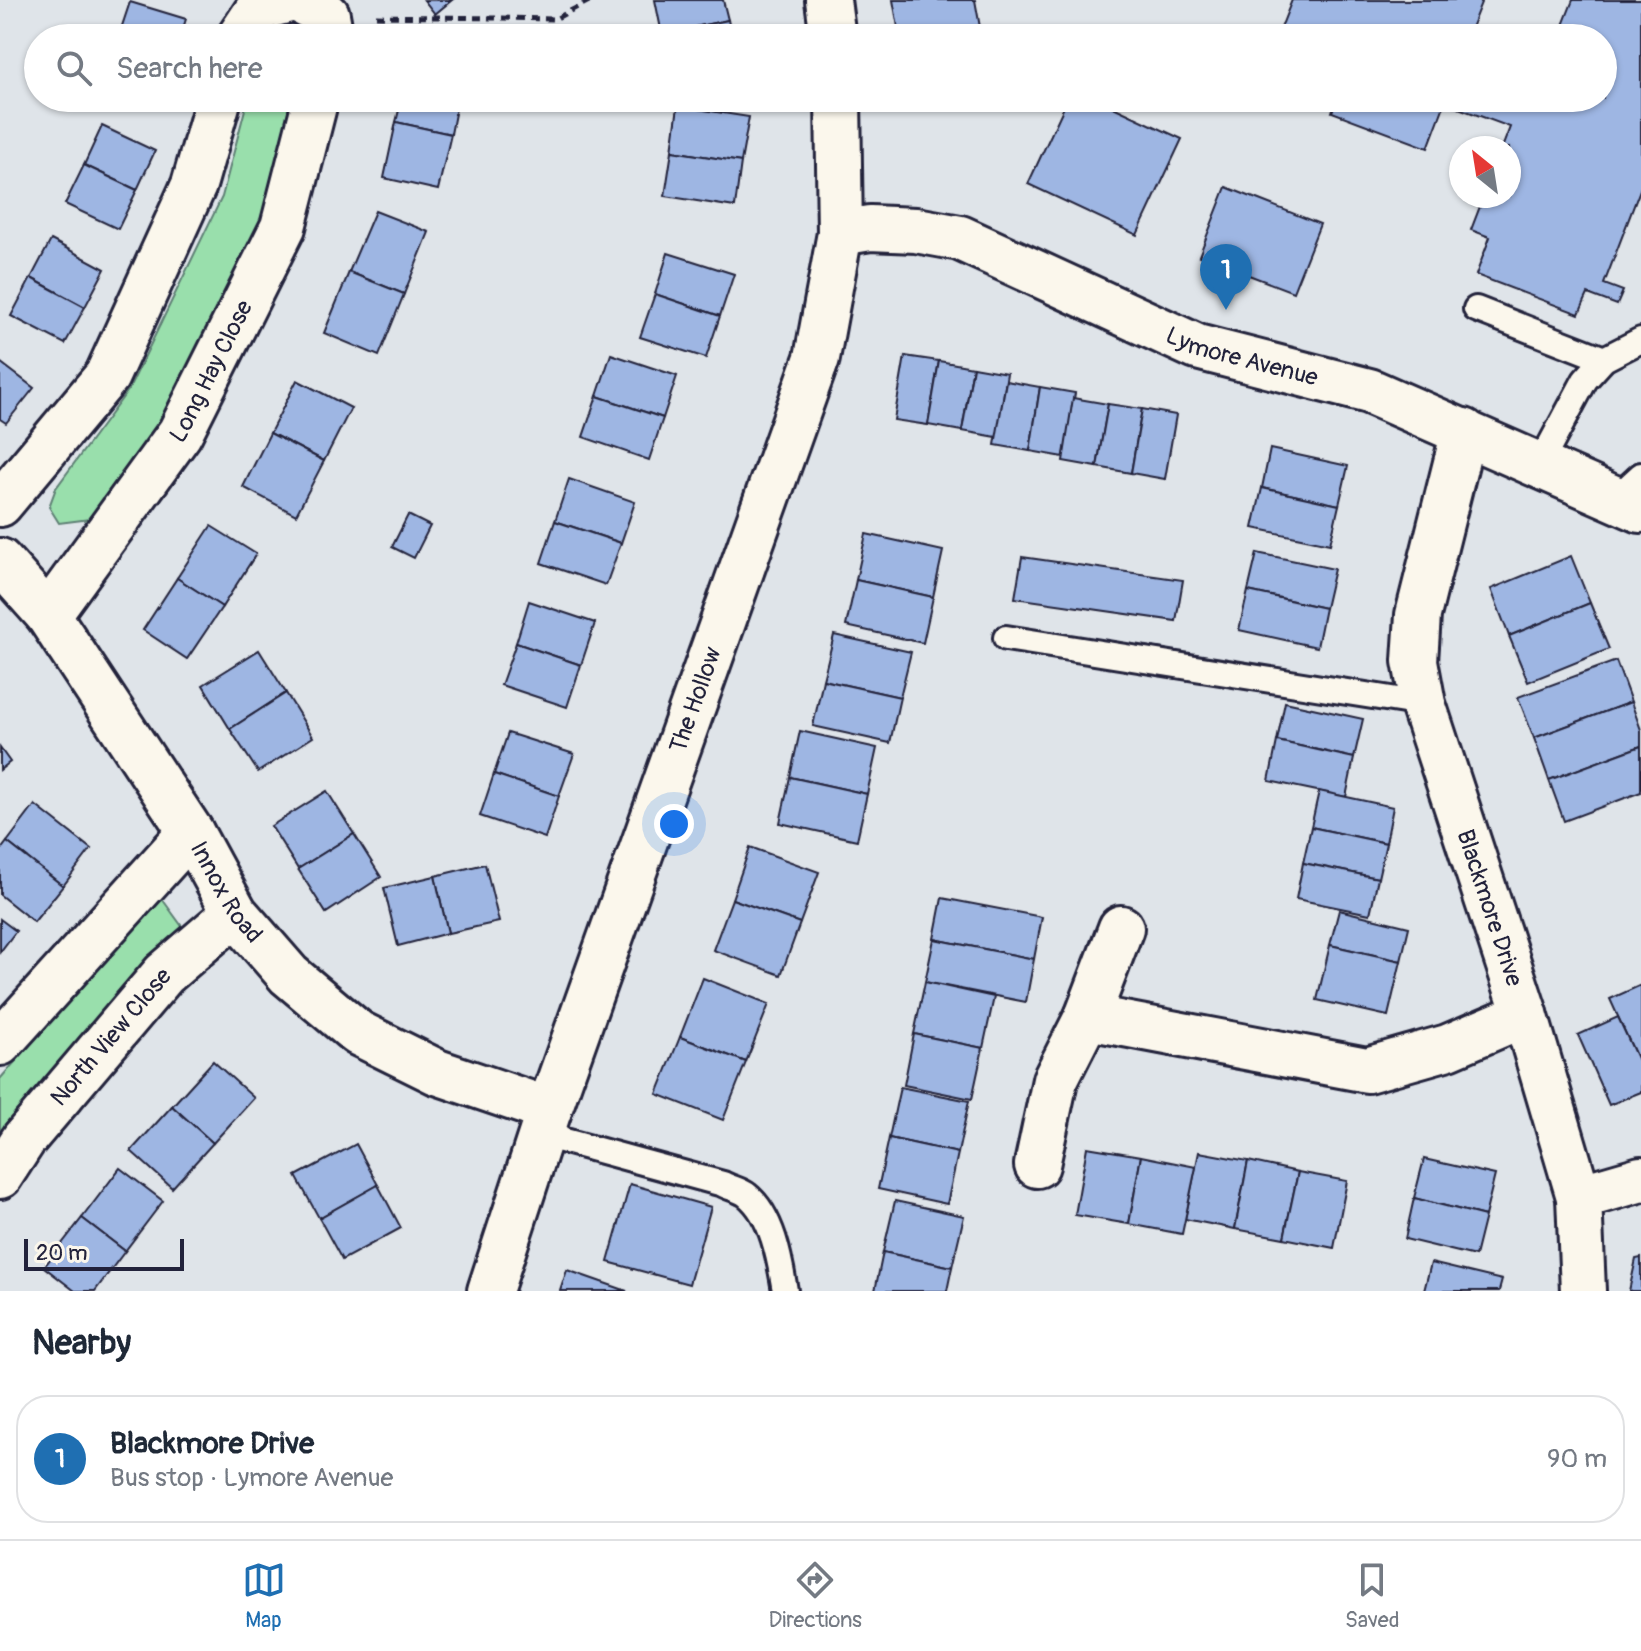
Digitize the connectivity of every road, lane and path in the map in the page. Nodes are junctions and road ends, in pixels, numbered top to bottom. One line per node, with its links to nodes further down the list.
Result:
1 (591, 0): 3 (path)
2 (828, 0): 5 (street)
3 (312, 13): 4 (street)
4 (248, 24)
5 (831, 24)
6 (215, 112): 16 (street)
7 (312, 112): 18 (street, Long Hay Close)
8 (838, 112): 9 (street, The Hollow)
9 (840, 233): 13 (street, Lymore Avenue); 27 (street, The Hollow)
10 (1476, 309): 12 (lane)
11 (1641, 340): 12 (lane)
12 (1604, 359): 14 (lane)
13 (1464, 431): 14 (street, Lymore Avenue); 20 (street, Blackmore Drive)
14 (1540, 464): 15 (street, Lymore Avenue)
15 (1633, 494)
16 (0, 504)
17 (0, 561): 18 (street, Innox Road)
18 (48, 615): 21 (street, Innox Road)
19 (1006, 638): 20 (lane)
20 (1423, 704): 24 (street, Blackmore Drive)
21 (191, 832): 22 (street, Innox Road); 26 (street)
22 (235, 913): 27 (street, Innox Road); 29 (street, North View Close)
23 (1121, 928): 25 (street)
24 (1525, 1014): 25 (street, Blackmore Drive); 31 (street, Blackmore Drive)
25 (1087, 1017): 28 (street)
26 (0, 1043)
27 (546, 1123): 32 (street, The Hollow); 33 (lane)
28 (1037, 1165)
29 (0, 1176)
30 (1641, 1179): 31 (street)
31 (1579, 1197): 34 (street, Blackmore Drive)
32 (490, 1291)
33 (785, 1291)
34 (1583, 1291)

